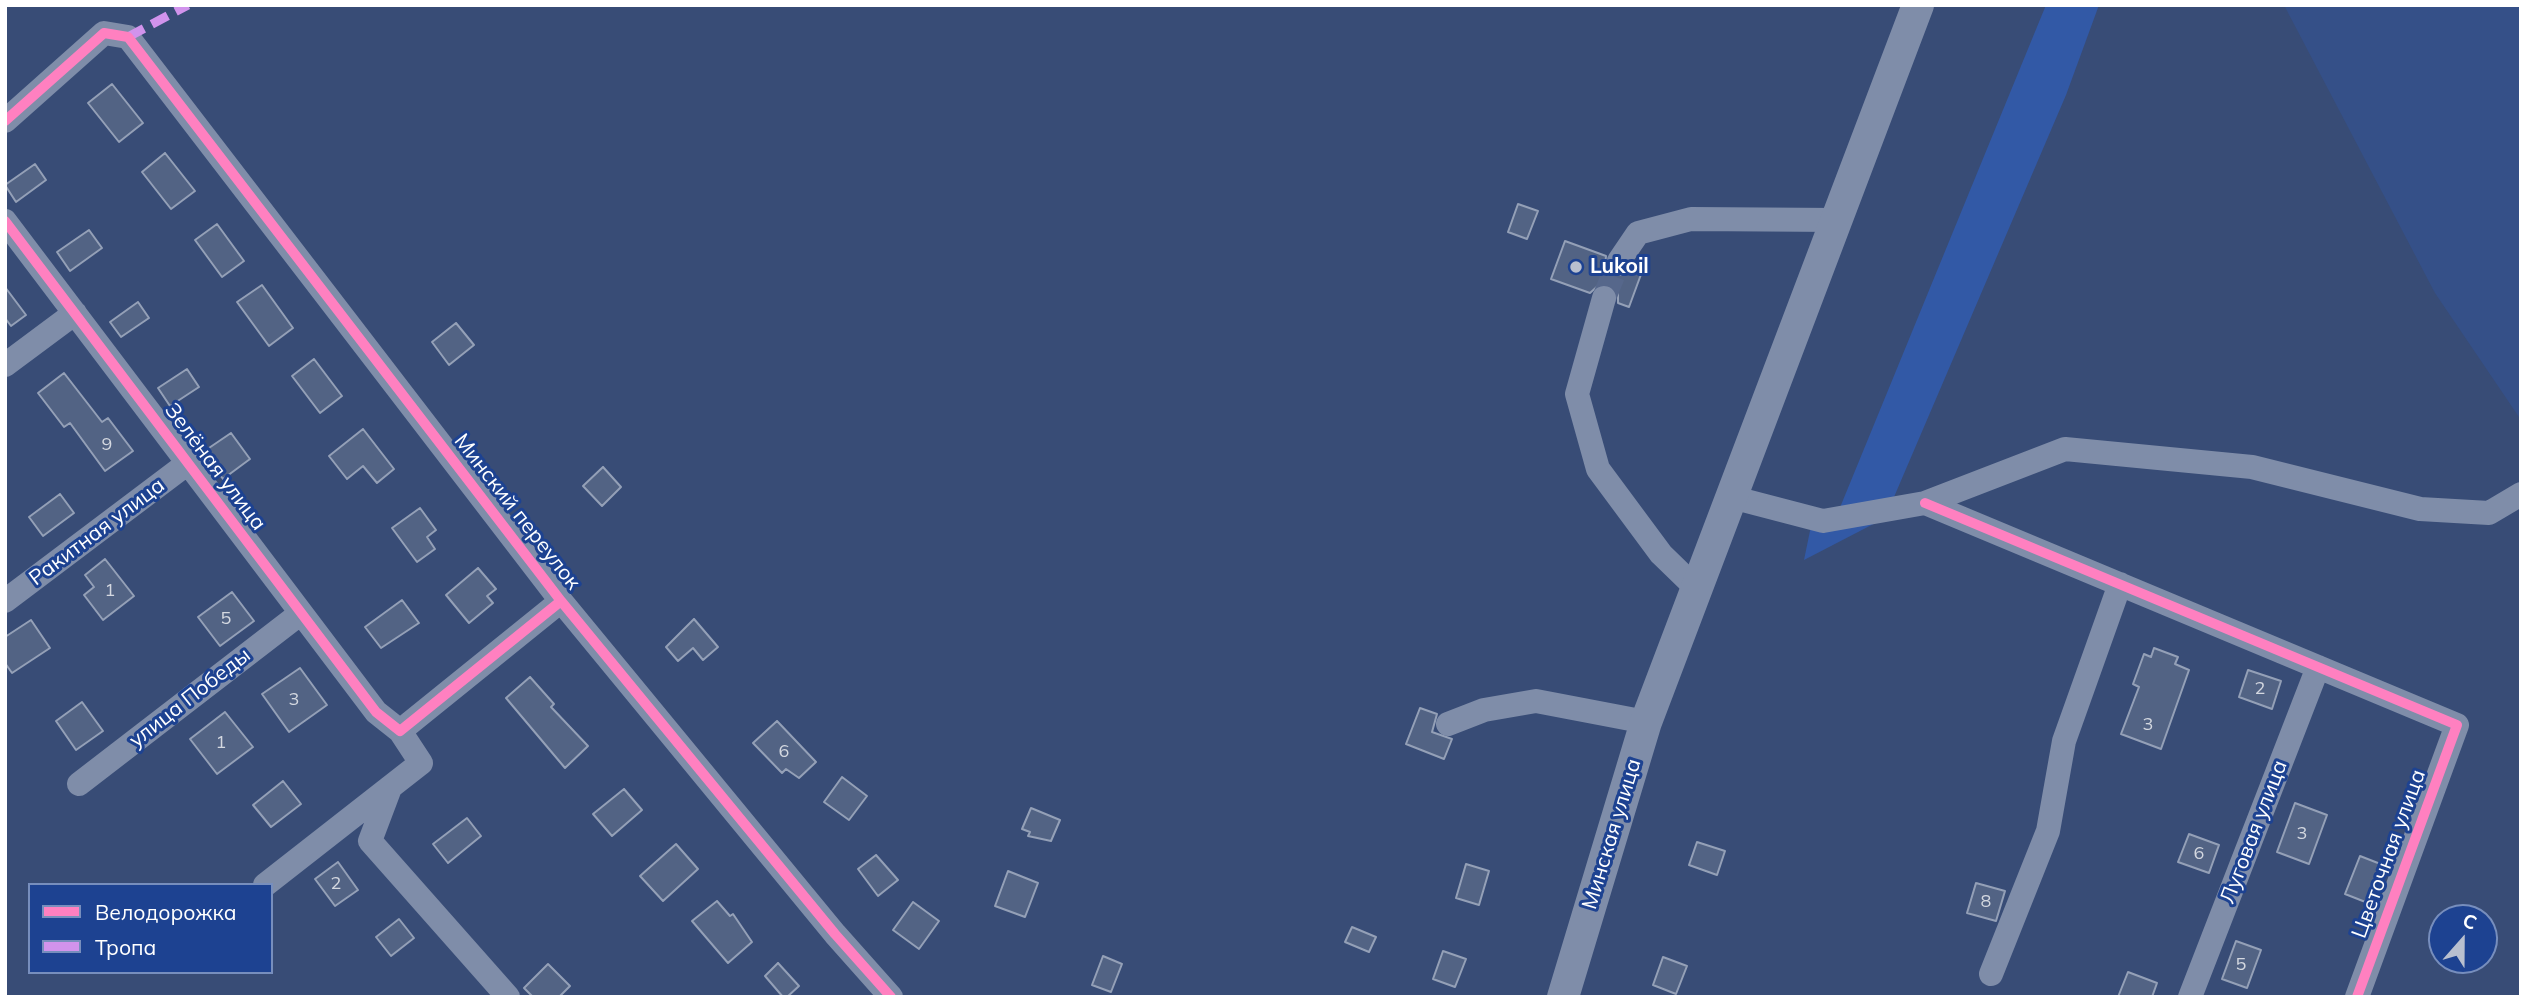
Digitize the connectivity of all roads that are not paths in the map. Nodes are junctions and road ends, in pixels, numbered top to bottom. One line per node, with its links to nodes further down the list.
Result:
1 (1918, 5): 3 (main road, Минская улица)
2 (5, 121): 16 (street, Минский переулок)
3 (1838, 220): 5 (street); 11 (main road, Минская улица)
4 (5, 221): 7 (street, Зелёная улица)
5 (1619, 261)
6 (1604, 298): 14 (street)
7 (75, 313): 8 (street); 9 (street, Зелёная улица)
8 (5, 365)
9 (188, 463): 15 (street, Ракитная улица); 17 (street, Зелёная улица)
10 (2521, 494): 12 (street)
11 (1731, 497): 12 (street); 14 (main road, Минская улица)
12 (1925, 503): 13 (street)
13 (2120, 584): 18 (street); 25 (street)
14 (1696, 588): 19 (main road, Минская улица)
15 (5, 601)
16 (561, 601): 21 (street); 27 (street, Минский переулок)
17 (301, 613): 21 (street, Зелёная улица); 22 (street, улица Победы)
18 (2318, 667): 29 (street, Луговая улица); 30 (street, Цветочная улица)
19 (1646, 722): 20 (street); 28 (main road, Минская улица)
20 (1448, 724)
21 (400, 731): 23 (street, Зелёная улица)
22 (79, 784)
23 (390, 788): 24 (street); 26 (street)
24 (268, 883)
25 (1991, 974)
26 (508, 997)
27 (891, 997)
28 (1563, 997)
29 (2190, 997)
30 (2357, 997)

